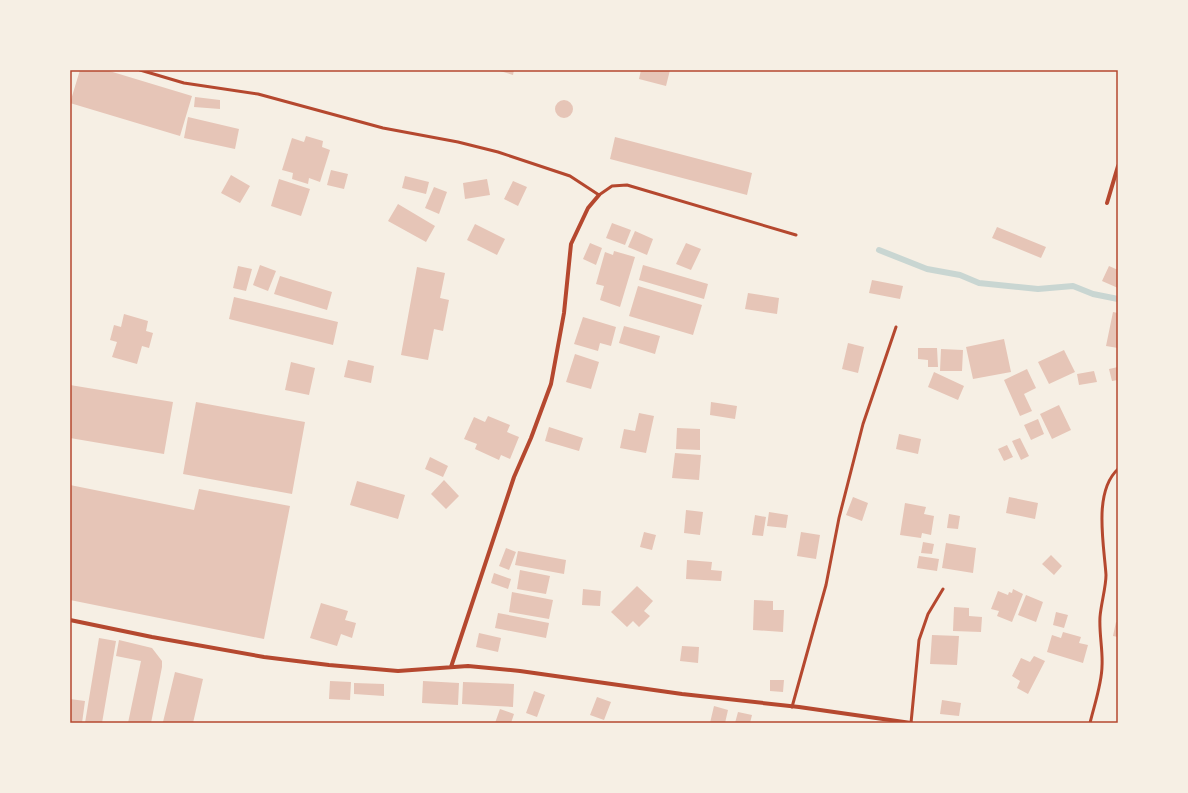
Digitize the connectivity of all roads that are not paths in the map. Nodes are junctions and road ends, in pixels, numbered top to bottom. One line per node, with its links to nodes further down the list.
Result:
1 (140, 70): 3 (lane)
2 (1118, 166): 4 (street)
3 (599, 195): 5 (lane); 10 (street)
4 (1107, 203)
5 (796, 235)
6 (896, 327): 11 (lane)
7 (1118, 469): 13 (lane)
8 (943, 589): 12 (lane)
9 (70, 620): 10 (street)
10 (451, 667): 11 (street)
11 (792, 707): 12 (street)
12 (911, 723)
13 (1090, 723)

